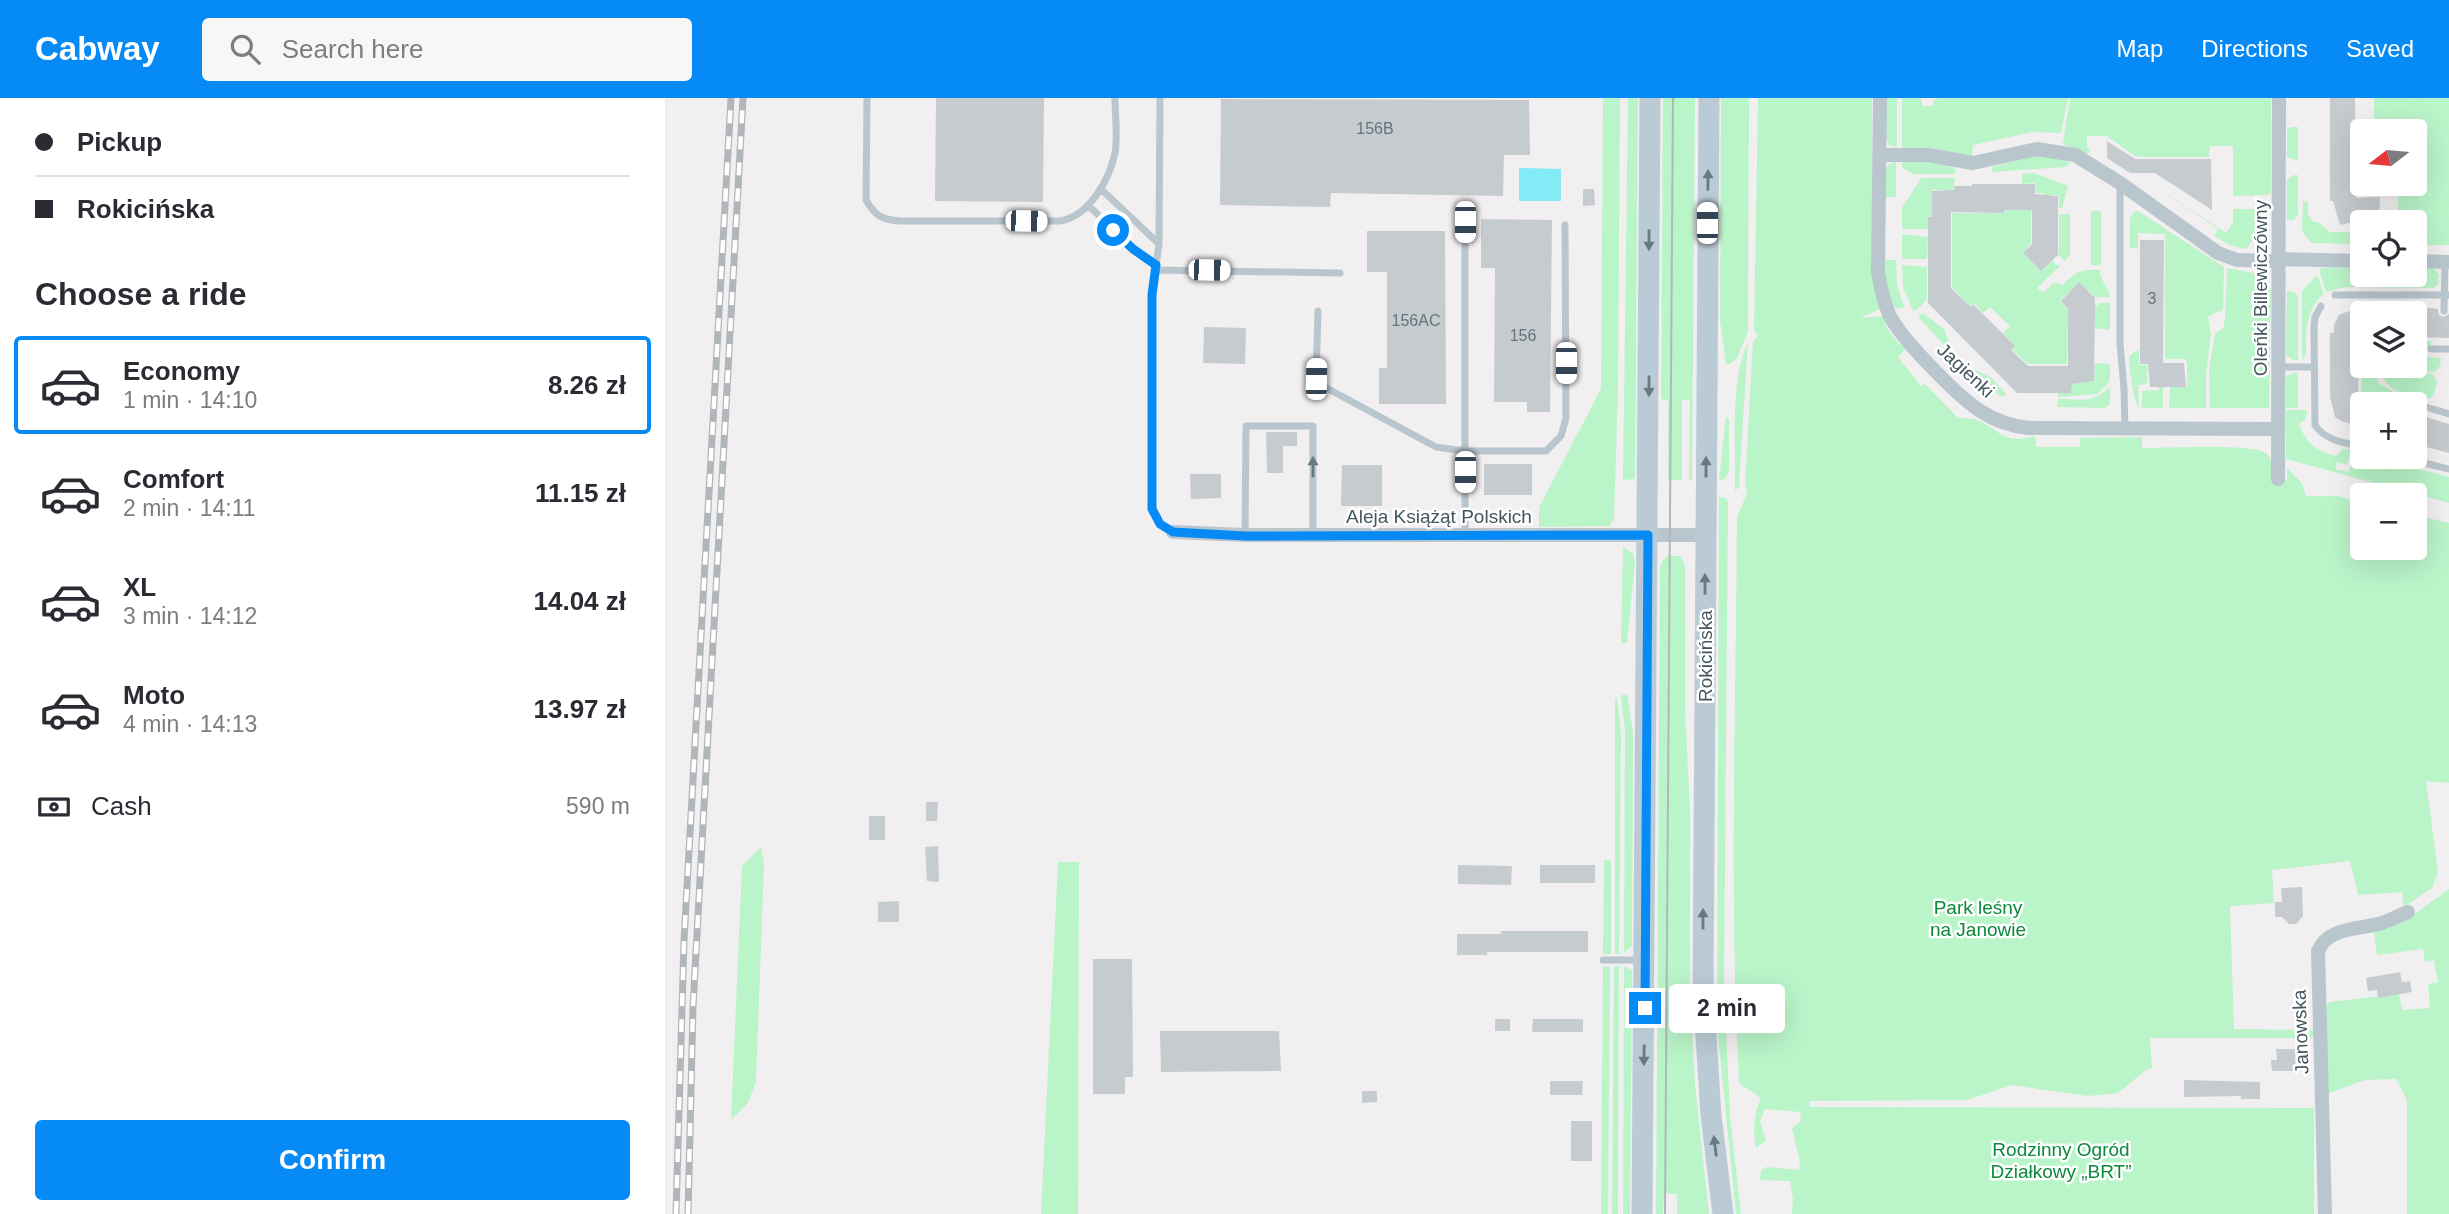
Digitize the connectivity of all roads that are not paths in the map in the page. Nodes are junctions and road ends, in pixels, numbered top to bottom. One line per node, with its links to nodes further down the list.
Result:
1 (867, 98): 11 (lane)
2 (1115, 98): 10 (lane)
3 (1160, 98): 14 (lane)
4 (1650, 98): 42 (main road, one-way to 42)
5 (1709, 98): 43 (main road, Rokicińska, one-way to 5)
6 (1880, 98): 8 (street, Jagienki)
7 (2279, 98): 15 (street, Oleńki Billewiczówny)
8 (1880, 155): 9 (street); 32 (street, Jagienki)
9 (2120, 183): 15 (street); 32 (lane)
10 (1101, 189): 11 (lane); 14 (lane)
11 (1088, 205): 19 (lane)
12 (1465, 222): 35 (lane)
13 (1565, 225): 35 (lane)
14 (1159, 244): 19 (lane)
15 (2280, 260): 16 (street); 28 (street, Oleńki Billewiczówny)
16 (2350, 261)
17 (2427, 261): 18 (street)
18 (2447, 262): 22 (lane)
19 (1156, 267): 20 (lane); 39 (lane)
20 (1340, 273)
21 (2335, 295): 22 (lane)
22 (2447, 295): 25 (lane)
23 (2321, 306): 29 (lane)
24 (1318, 310): 35 (lane)
25 (2444, 311)
26 (2447, 346): 27 (lane)
27 (2431, 349)
28 (2280, 367): 29 (lane); 33 (street, Oleńki Billewiczówny)
29 (2313, 367): 34 (lane)
30 (2427, 408): 31 (lane)
31 (2449, 414)
32 (2125, 429): 33 (street, Jagienki)
33 (2278, 429): 38 (street, Oleńki Billewiczówny)
34 (2350, 443)
35 (1464, 451): 41 (lane)
36 (2427, 464): 37 (lane)
37 (2449, 469)
38 (2279, 479)
39 (1173, 532): 44 (street, Aleja Książąt Polskich)
40 (1313, 535): 41 (street, Aleja Książąt Polskich); 44 (street, Aleja Książąt Polskich); 44 (lane, one-way to 44)
41 (1465, 535): 42 (street, Aleja Książąt Polskich)
42 (1648, 535): 43 (street, Aleja Książąt Polskich); 47 (main road)
43 (1705, 535): 49 (main road, Rokicińska, one-way to 43)
44 (1245, 536)
45 (2408, 912): 50 (street, Janowska)
46 (1603, 960): 47 (lane)
47 (1645, 960): 48 (main road, one-way to 48)
48 (1643, 1214)
49 (1723, 1214)
50 (2325, 1214)

